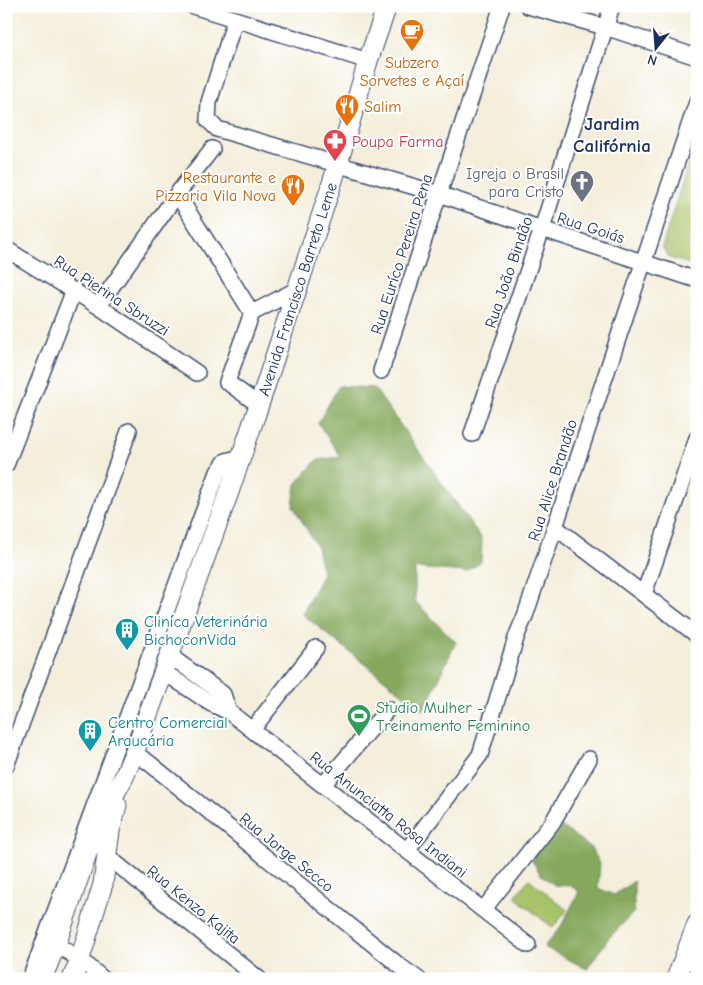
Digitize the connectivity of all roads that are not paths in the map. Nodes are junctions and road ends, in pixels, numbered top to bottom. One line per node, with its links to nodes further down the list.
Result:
1 (193, 6): 6 (street)
2 (387, 6): 9 (main road, Avenida Francisco Barreto Leme)
3 (502, 6): 14 (street, Rua Euríco Pereira Pena)
4 (528, 6): 7 (street)
5 (612, 6): 7 (street, Rua João Bindão)
6 (235, 20): 9 (street); 12 (street, Rua Goiás)
7 (605, 27): 8 (street); 15 (street, Rua João Bindão)
8 (697, 58)
9 (368, 61): 12 (main road, Avenida Francisco Barreto Leme)
10 (697, 102): 17 (street, Rua Alice Brandão)
11 (212, 149): 13 (street)
12 (338, 165): 14 (street, Rua Goiás); 20 (main road, Avenida Francisco Barreto Leme)
13 (177, 194): 21 (street); 22 (street)
14 (438, 194): 15 (street, Rua Goiás); 23 (street, Rua Euríco Pereira Pena)
15 (542, 229): 17 (street, Rua Goiás); 27 (street, Rua João Bindão)
16 (6, 249): 19 (street, Rua Pierina Sbruzzi)
17 (643, 262): 18 (street, Rua Goiás); 31 (street, Rua Alice Brandão)
18 (697, 280)
19 (74, 290): 21 (street, Rua Pierina Sbruzzi); 30 (street)
20 (296, 290): 22 (street); 25 (main road, Avenida Francisco Barreto Leme)
21 (98, 306): 24 (street, Rua Pierina Sbruzzi)
22 (252, 313): 25 (street)
23 (381, 371)
24 (198, 372)
25 (259, 405): 29 (main road, Avenida Francisco Barreto Leme)
26 (129, 431): 40 (street)
27 (472, 434)
28 (697, 438): 32 (street)
29 (241, 457): 35 (main road, Avenida Francisco Barreto Leme); 51 (street)
30 (6, 465)
31 (555, 527): 32 (street); 43 (street, Rua Alice Brandão)
32 (644, 594): 33 (street)
33 (697, 635)
34 (316, 648): 37 (street)
35 (167, 664): 37 (street, Rua Anunciatta Rosa Indiani); 38 (main road, Avenida Francisco Barreto Leme)
36 (388, 709): 42 (street)
37 (252, 730): 42 (street, Rua Anunciatta Rosa Indiani)
38 (134, 753): 41 (main road, Avenida Francisco Barreto Leme); 50 (street, Rua Jorge Secco)
39 (589, 759): 45 (street)
40 (6, 766)
41 (124, 777): 44 (main road, Avenida Francisco Barreto Leme); 47 (main road, Avenida Francisco Barreto Leme)
42 (323, 785): 43 (street, Rua Anunciatta Rosa Indiani)
43 (407, 850): 45 (street, Rua Anunciatta Rosa Indiani)
44 (107, 856): 49 (main road, Avenida Francisco Barreto Leme); 55 (street, Rua Kenzo Kajita)
45 (484, 910): 48 (street, Rua Anunciatta Rosa Indiani)
46 (697, 924): 57 (main road)
47 (56, 945): 49 (street); 52 (main road, Avenida Francisco Barreto Leme)
48 (528, 945)
49 (80, 959): 53 (main road, Avenida Francisco Barreto Leme); 54 (street)
50 (396, 973): 56 (street, Rua Jorge Secco)
51 (30, 979)
52 (42, 979)
53 (72, 979)
54 (103, 979)
55 (259, 979)
56 (418, 979)
57 (676, 979)

